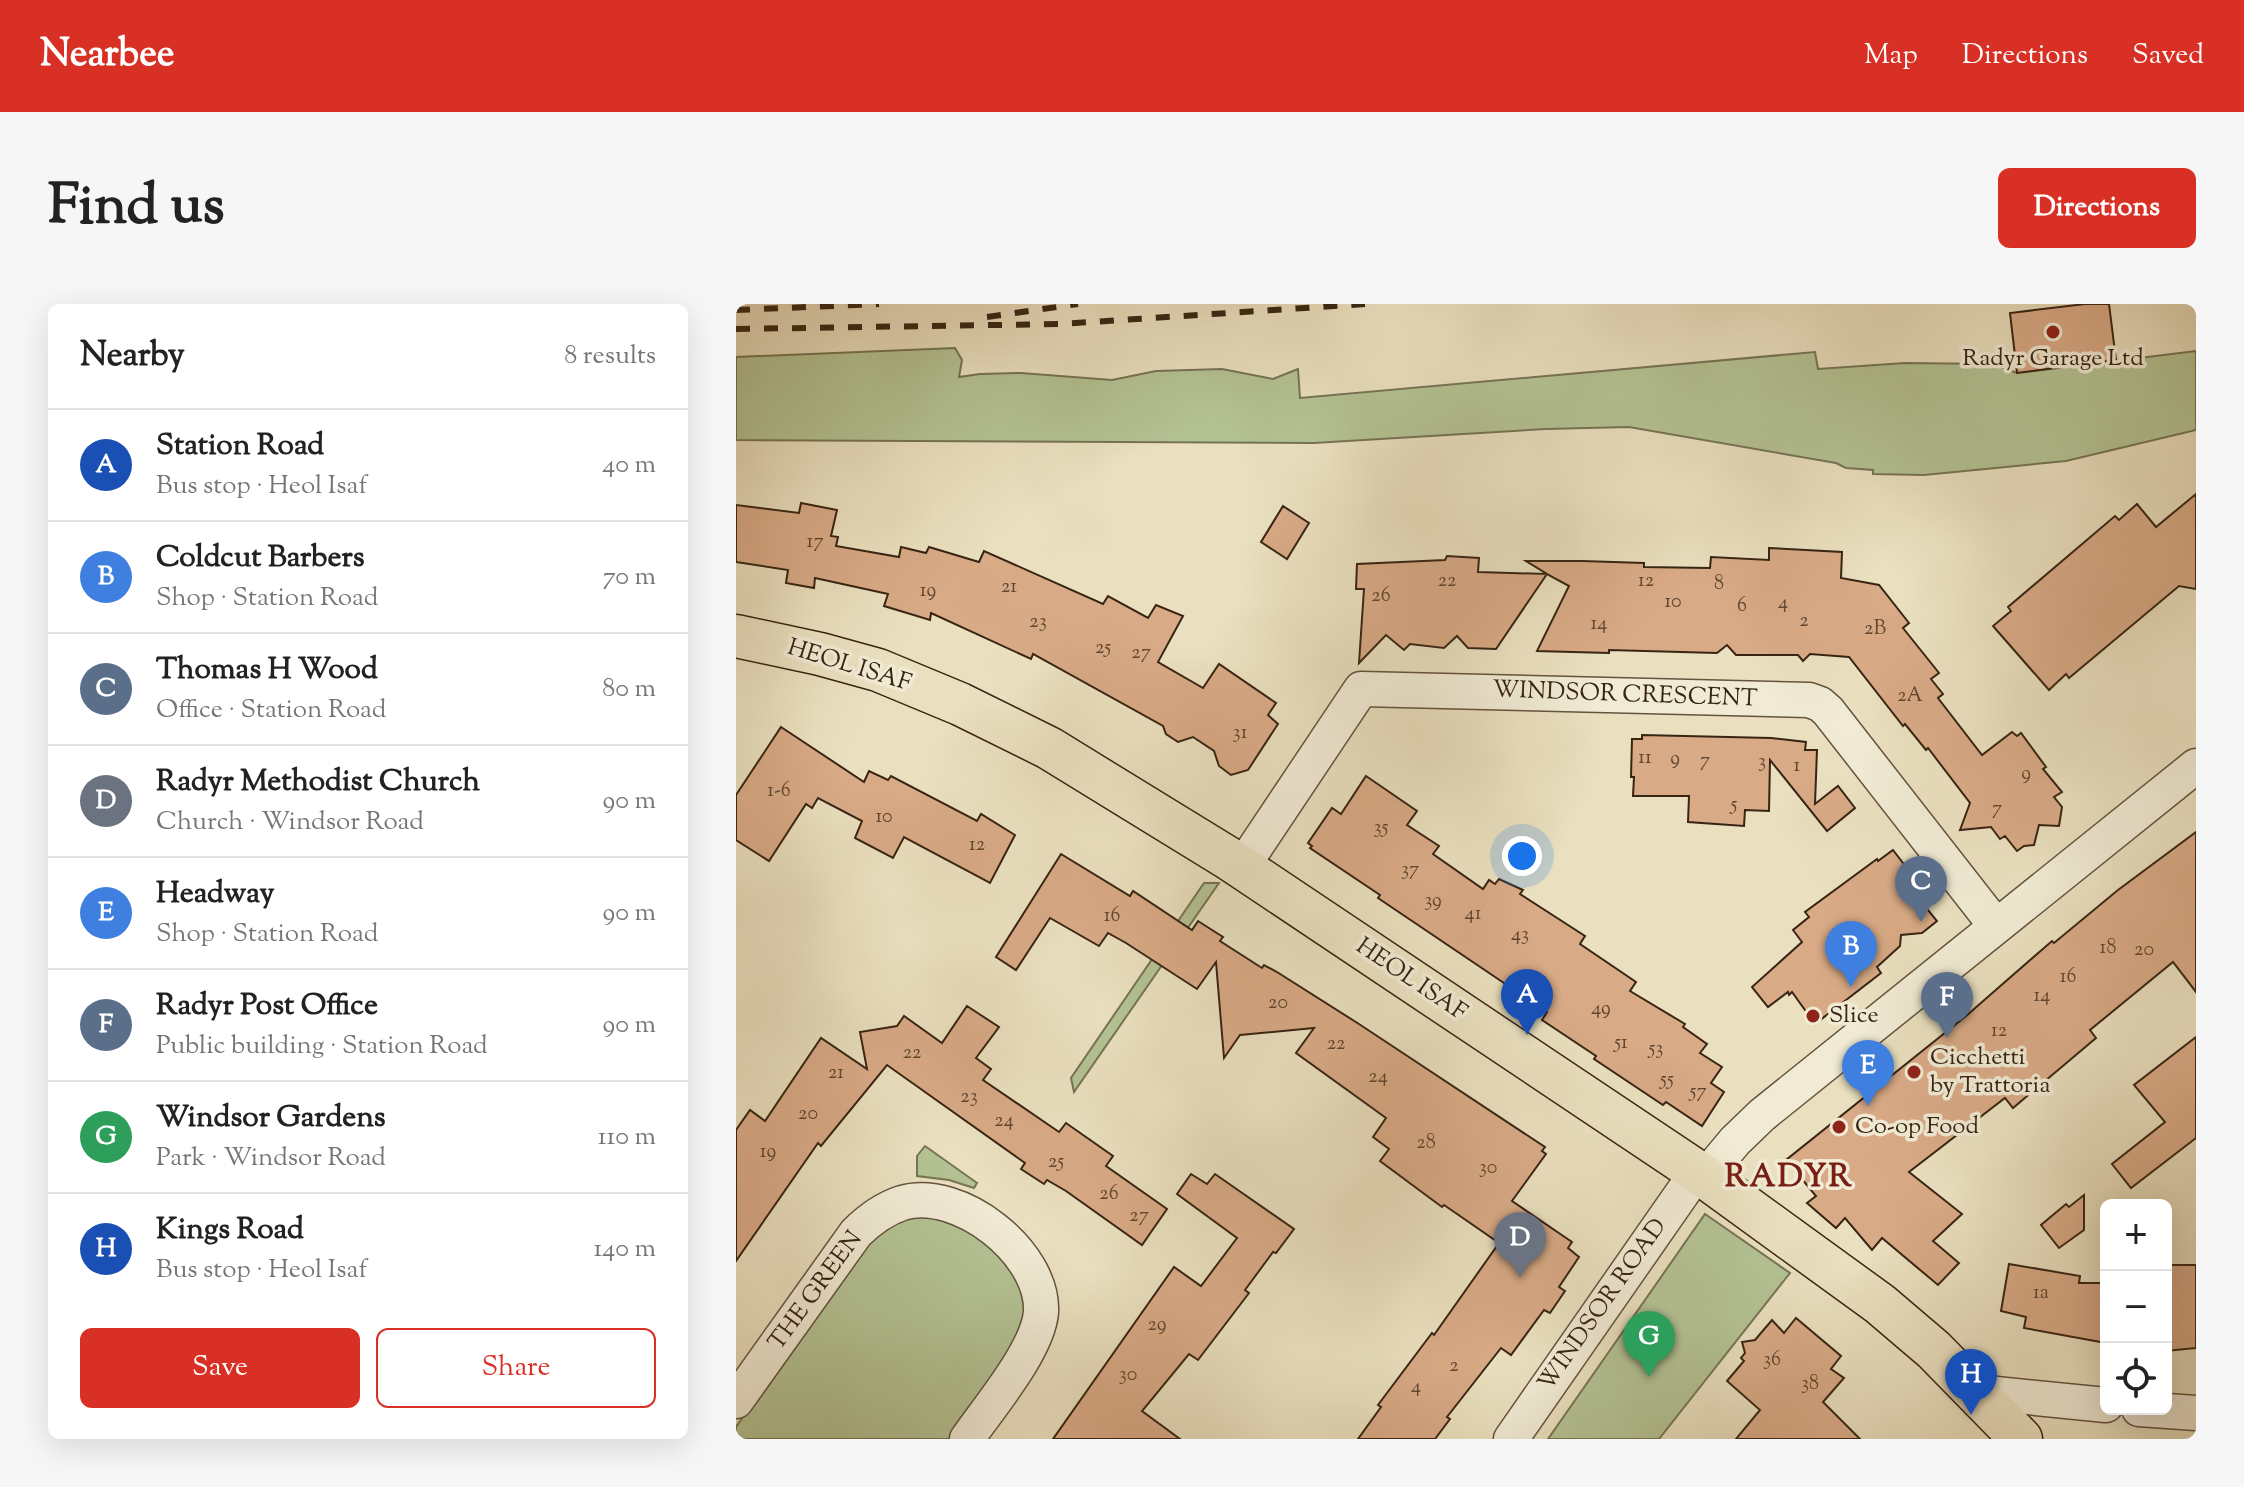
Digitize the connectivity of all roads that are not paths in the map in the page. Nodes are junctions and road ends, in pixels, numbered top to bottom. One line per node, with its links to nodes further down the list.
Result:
1 (736, 636): 3 (main road, HEOL ISAF)
2 (2195, 768): 4 (street, WINDSOR ROAD)
3 (1242, 867): 4 (street, WINDSOR CRESCENT); 5 (main road, HEOL ISAF)
4 (1996, 926): 5 (street, WINDSOR ROAD)
5 (1701, 1174): 6 (main road, HEOL ISAF); 12 (street, WINDSOR ROAD)
6 (1977, 1392): 8 (street); 13 (main road, HEOL ISAF)
7 (736, 1401): 11 (street, THE GREEN)
8 (2100, 1404)
9 (2172, 1411): 10 (street)
10 (2196, 1413)
11 (967, 1439)
12 (1511, 1439)
13 (2021, 1439)

